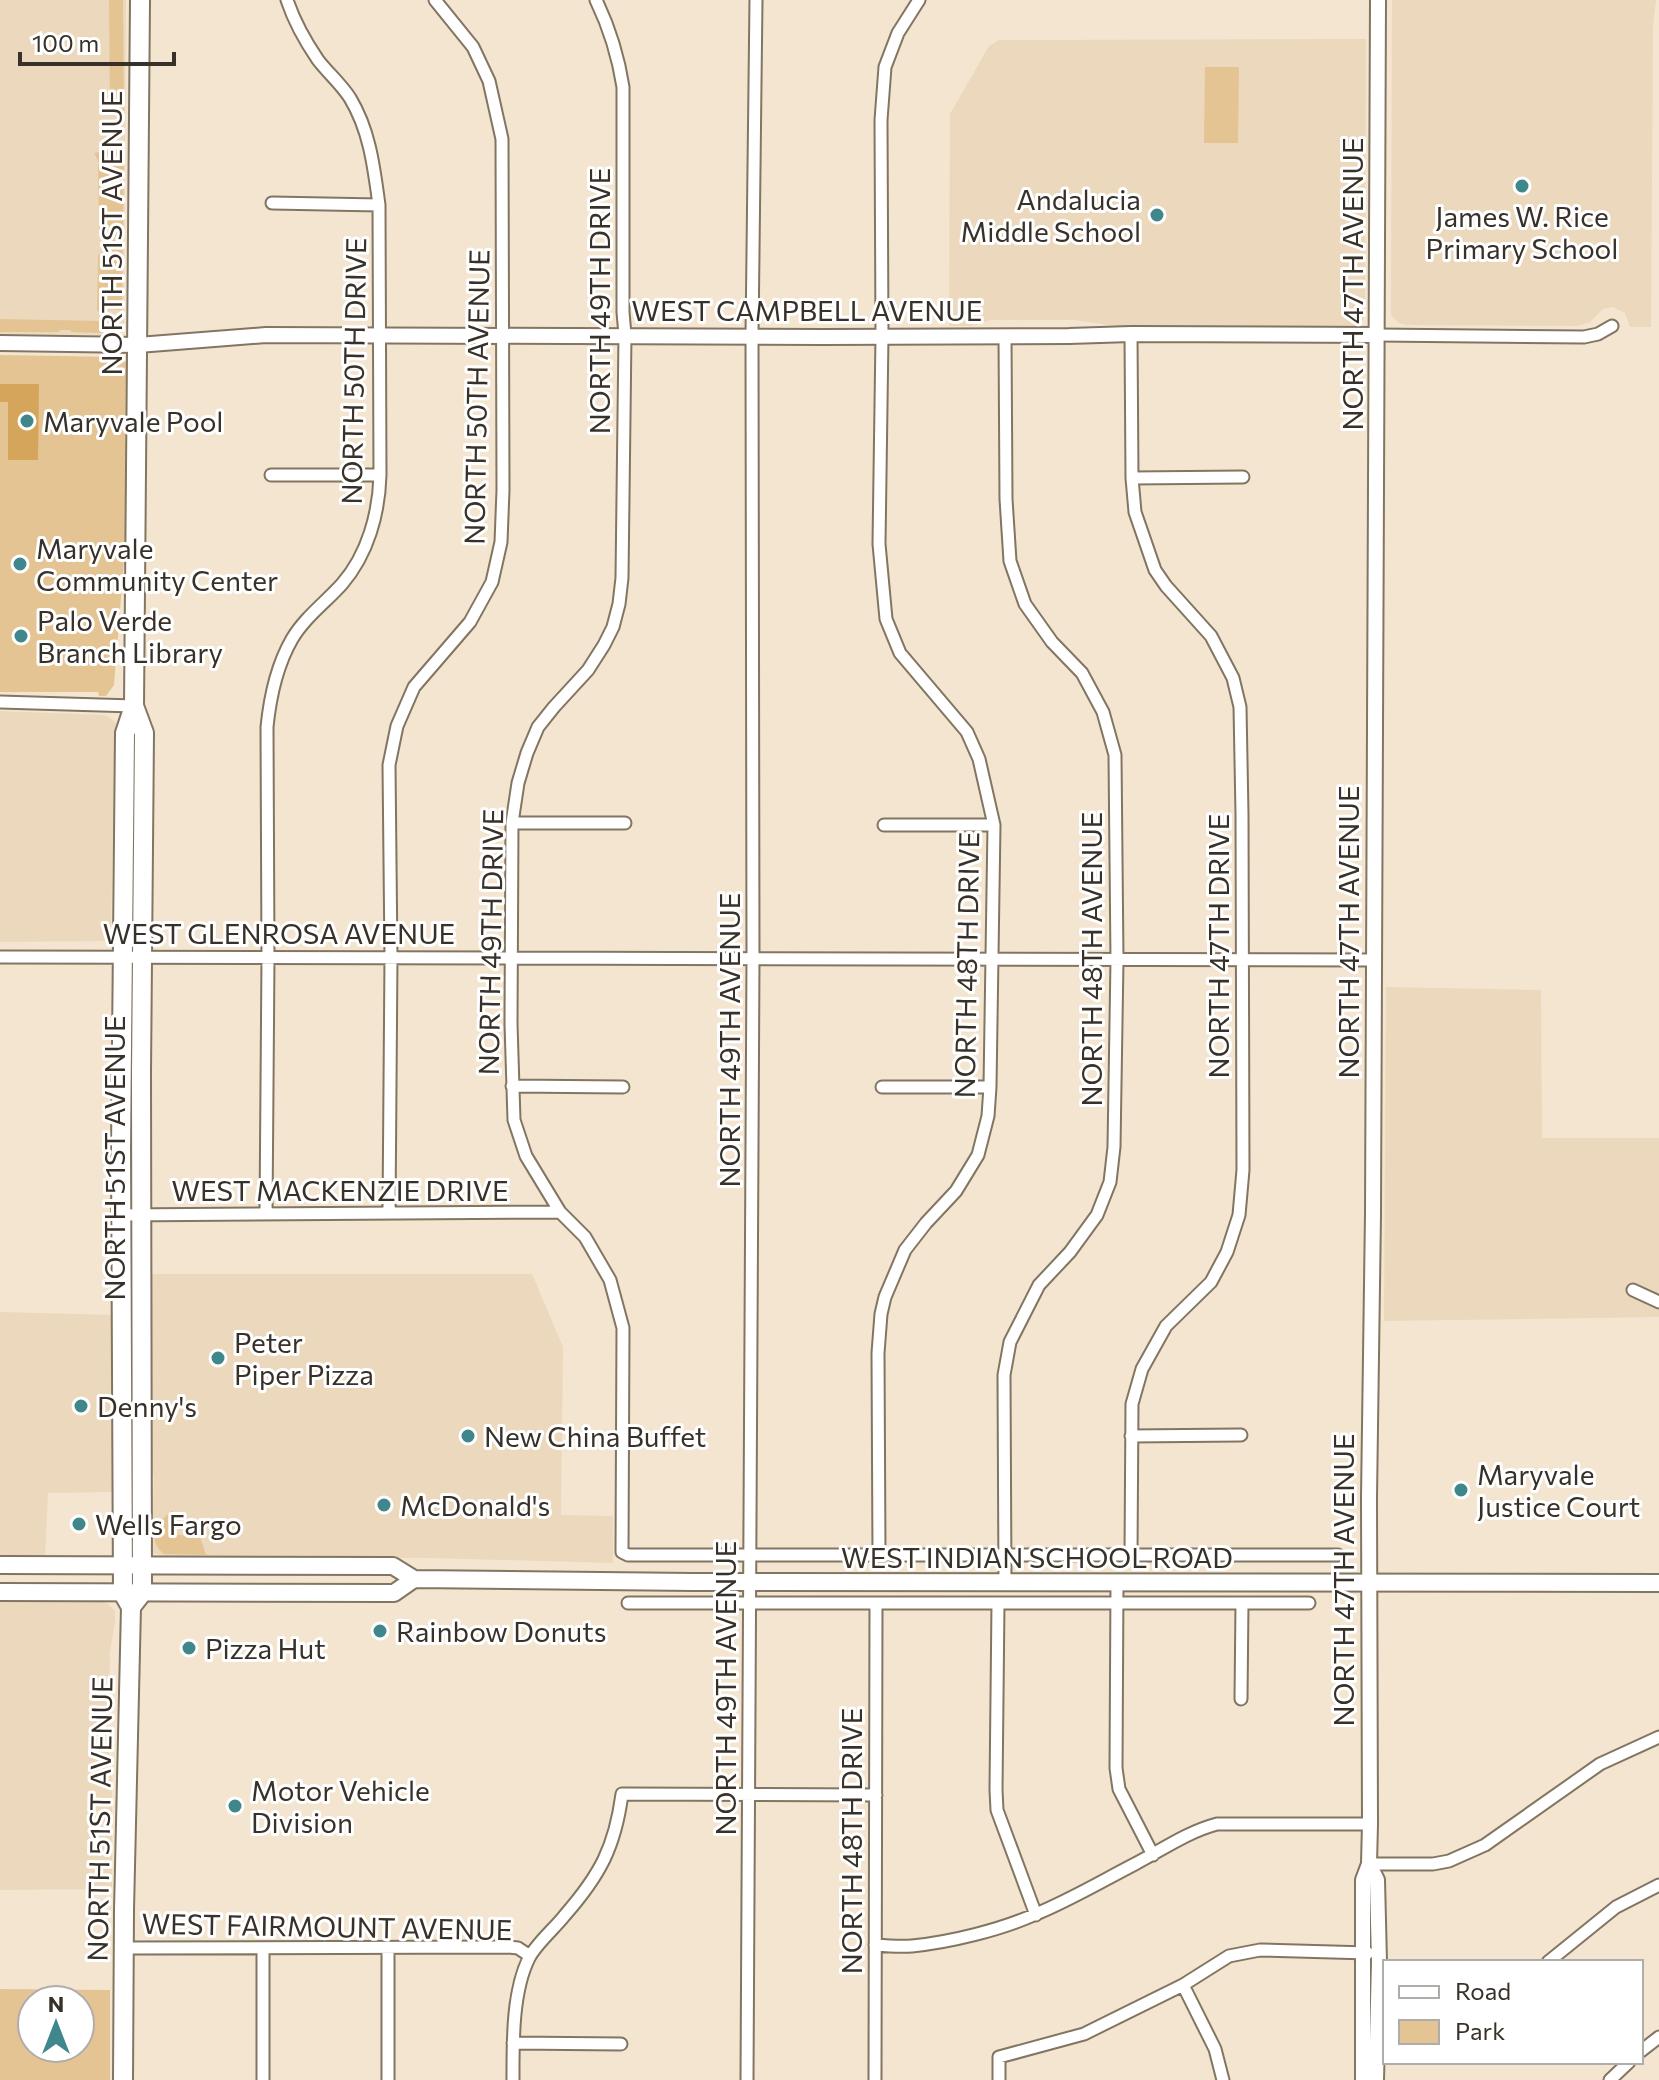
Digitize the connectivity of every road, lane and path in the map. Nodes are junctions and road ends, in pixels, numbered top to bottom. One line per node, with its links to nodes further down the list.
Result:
1 (140, 0): 20 (main road, NORTH 51ST AVENUE)
2 (287, 0): 9 (street, NORTH 50TH DRIVE)
3 (435, 0): 13 (street, NORTH 50TH AVENUE)
4 (596, 0): 14 (street, NORTH 49TH DRIVE)
5 (756, 0): 16 (street, NORTH 49TH AVENUE)
6 (919, 0): 17 (street, NORTH 48TH DRIVE)
7 (1378, 0): 15 (street, NORTH 47TH AVENUE)
8 (272, 203): 9 (street)
9 (379, 205): 12 (street, NORTH 50TH DRIVE)
10 (1612, 326): 15 (street, WEST CAMPBELL AVENUE)
11 (1131, 334): 15 (street, WEST CAMPBELL AVENUE); 18 (street, WEST CAMPBELL AVENUE); 24 (street, NORTH 47TH DRIVE)
12 (379, 335): 13 (street, WEST CAMPBELL AVENUE); 20 (street, WEST CAMPBELL AVENUE); 22 (street, NORTH 50TH DRIVE)
13 (501, 335): 14 (street, WEST CAMPBELL AVENUE); 34 (street, NORTH 50TH AVENUE)
14 (625, 335): 16 (street, WEST CAMPBELL AVENUE); 27 (street, NORTH 49TH DRIVE)
15 (1377, 335): 40 (street, NORTH 47TH AVENUE)
16 (752, 336): 17 (street, WEST CAMPBELL AVENUE); 36 (street, NORTH 49TH AVENUE)
17 (882, 336): 18 (street, WEST CAMPBELL AVENUE); 30 (street, NORTH 48TH DRIVE)
18 (1005, 336): 38 (street, NORTH 48TH AVENUE)
19 (0, 343): 20 (street, WEST CAMPBELL AVENUE)
20 (138, 345): 26 (main road, NORTH 51ST AVENUE)
21 (271, 475): 22 (street)
22 (380, 475): 33 (street, NORTH 50TH DRIVE)
23 (1243, 477): 24 (street)
24 (1132, 478): 39 (street, NORTH 47TH DRIVE)
25 (0, 702): 26 (street)
26 (134, 706): 32 (main road, NORTH 51ST AVENUE)
27 (512, 823): 28 (street); 35 (street, NORTH 49TH DRIVE)
28 (625, 823)
29 (884, 825): 30 (street)
30 (994, 825): 37 (street, NORTH 48TH DRIVE)
31 (0, 957): 32 (street, WEST GLENROSA AVENUE)
32 (132, 957): 33 (street, WEST GLENROSA AVENUE); 48 (main road, NORTH 51ST AVENUE); 49 (main road, NORTH 51ST AVENUE)
33 (268, 957): 34 (street, WEST GLENROSA AVENUE); 47 (street, NORTH 50TH DRIVE)
34 (391, 957): 35 (street, WEST GLENROSA AVENUE); 46 (street, NORTH 50TH AVENUE)
35 (513, 958): 36 (street, WEST GLENROSA AVENUE); 41 (street, NORTH 49TH DRIVE)
36 (753, 959): 37 (street, WEST GLENROSA AVENUE); 55 (street, NORTH 49TH AVENUE)
37 (992, 959): 38 (street, WEST GLENROSA AVENUE); 44 (street, NORTH 48TH DRIVE)
38 (1117, 960): 39 (street, WEST GLENROSA AVENUE); 57 (street, NORTH 48TH AVENUE)
39 (1242, 960): 40 (street, WEST GLENROSA AVENUE); 53 (street, NORTH 47TH DRIVE)
40 (1374, 960): 66 (street, NORTH 47TH AVENUE)
41 (512, 1086): 42 (street); 45 (street, NORTH 49TH DRIVE)
42 (623, 1087)
43 (882, 1087): 44 (street)
44 (990, 1087): 56 (street, NORTH 48TH DRIVE)
45 (560, 1212): 46 (street, WEST MACKENZIE DRIVE); 54 (street, NORTH 49TH DRIVE)
46 (389, 1213): 47 (street, WEST MACKENZIE DRIVE)
47 (266, 1214): 49 (street, WEST MACKENZIE DRIVE)
48 (121, 1215): 49 (street, WEST MACKENZIE DRIVE); 61 (main road, NORTH 51ST AVENUE)
49 (142, 1215): 61 (main road, NORTH 51ST AVENUE)
50 (1633, 1290): 51 (street)
51 (1659, 1302)
52 (1241, 1435): 53 (street)
53 (1131, 1436): 58 (street, NORTH 47TH DRIVE)
54 (622, 1552): 55 (street, WEST INDIAN SCHOOL ROAD)
55 (750, 1555): 56 (street, WEST INDIAN SCHOOL ROAD); 65 (street, NORTH 49TH AVENUE)
56 (879, 1555): 57 (street, WEST INDIAN SCHOOL ROAD)
57 (1005, 1555): 58 (street, WEST INDIAN SCHOOL ROAD); 63 (street, NORTH 48TH AVENUE)
58 (1131, 1555): 59 (street, WEST INDIAN SCHOOL ROAD)
59 (1338, 1555)
60 (0, 1565): 61 (main road, WEST INDIAN SCHOOL ROAD)
61 (132, 1566): 62 (main road, WEST INDIAN SCHOOL ROAD); 69 (main road, NORTH 51ST AVENUE)
62 (414, 1579): 65 (main road, WEST INDIAN SCHOOL ROAD); 69 (main road, WEST INDIAN SCHOOL ROAD)
63 (1005, 1582): 64 (main road, WEST INDIAN SCHOOL ROAD); 65 (main road, WEST INDIAN SCHOOL ROAD)
64 (1117, 1582): 66 (main road, WEST INDIAN SCHOOL ROAD); 74 (street)
65 (750, 1583): 71 (street, NORTH 49TH AVENUE)
66 (1369, 1583): 67 (main road, WEST INDIAN SCHOOL ROAD); 81 (street, NORTH 47TH AVENUE)
67 (1659, 1583)
68 (0, 1592): 69 (main road, WEST INDIAN SCHOOL ROAD)
69 (132, 1597): 88 (main road, NORTH 51ST AVENUE)
70 (628, 1603): 71 (street, WEST INDIAN SCHOOL ROAD)
71 (749, 1603): 72 (street, WEST INDIAN SCHOOL ROAD); 79 (street, NORTH 49TH AVENUE)
72 (876, 1603): 73 (street, WEST INDIAN SCHOOL ROAD); 80 (street, NORTH 48TH DRIVE)
73 (998, 1603): 74 (street, WEST INDIAN SCHOOL ROAD); 85 (street)
74 (1117, 1603): 75 (street, WEST INDIAN SCHOOL ROAD); 82 (street)
75 (1242, 1603): 76 (street, WEST INDIAN SCHOOL ROAD); 77 (street)
76 (1309, 1603)
77 (1241, 1699)
78 (1659, 1737): 83 (street)
79 (748, 1795): 80 (street); 92 (street); 105 (street, NORTH 49TH AVENUE)
80 (876, 1795): 86 (street, NORTH 48TH DRIVE)
81 (1370, 1824): 82 (street); 83 (street, NORTH 47TH AVENUE)
82 (1153, 1855): 85 (street)
83 (1369, 1864): 90 (street, NORTH 47TH AVENUE); 91 (street, NORTH 47TH AVENUE)
84 (1659, 1885): 93 (street)
85 (1036, 1915): 86 (street)
86 (875, 1945): 106 (street, NORTH 48TH DRIVE)
87 (388, 1947): 89 (street, WEST FAIRMOUNT AVENUE); 92 (street, WEST FAIRMOUNT AVENUE); 103 (street)
88 (124, 1948): 89 (street, WEST FAIRMOUNT AVENUE); 101 (main road, NORTH 51ST AVENUE)
89 (263, 1948): 102 (street)
90 (1363, 1953): 91 (street); 94 (street); 98 (street, NORTH 47TH AVENUE)
91 (1379, 1953): 98 (street, NORTH 47TH AVENUE)
92 (530, 1956): 96 (street)
93 (1550, 1960)
94 (1183, 1985): 107 (street); 108 (street)
95 (1659, 2037): 99 (street)
96 (513, 2043): 97 (street); 104 (street)
97 (621, 2044)
98 (1375, 2045): 109 (street, NORTH 47TH AVENUE); 110 (street, NORTH 47TH AVENUE)
99 (1643, 2049)
100 (1627, 2064): 111 (street)
101 (123, 2080)
102 (263, 2080)
103 (388, 2080)
104 (513, 2080)
105 (747, 2080)
106 (875, 2080)
107 (999, 2080)
108 (1223, 2080)
109 (1363, 2080)
110 (1376, 2080)
111 (1610, 2080)

